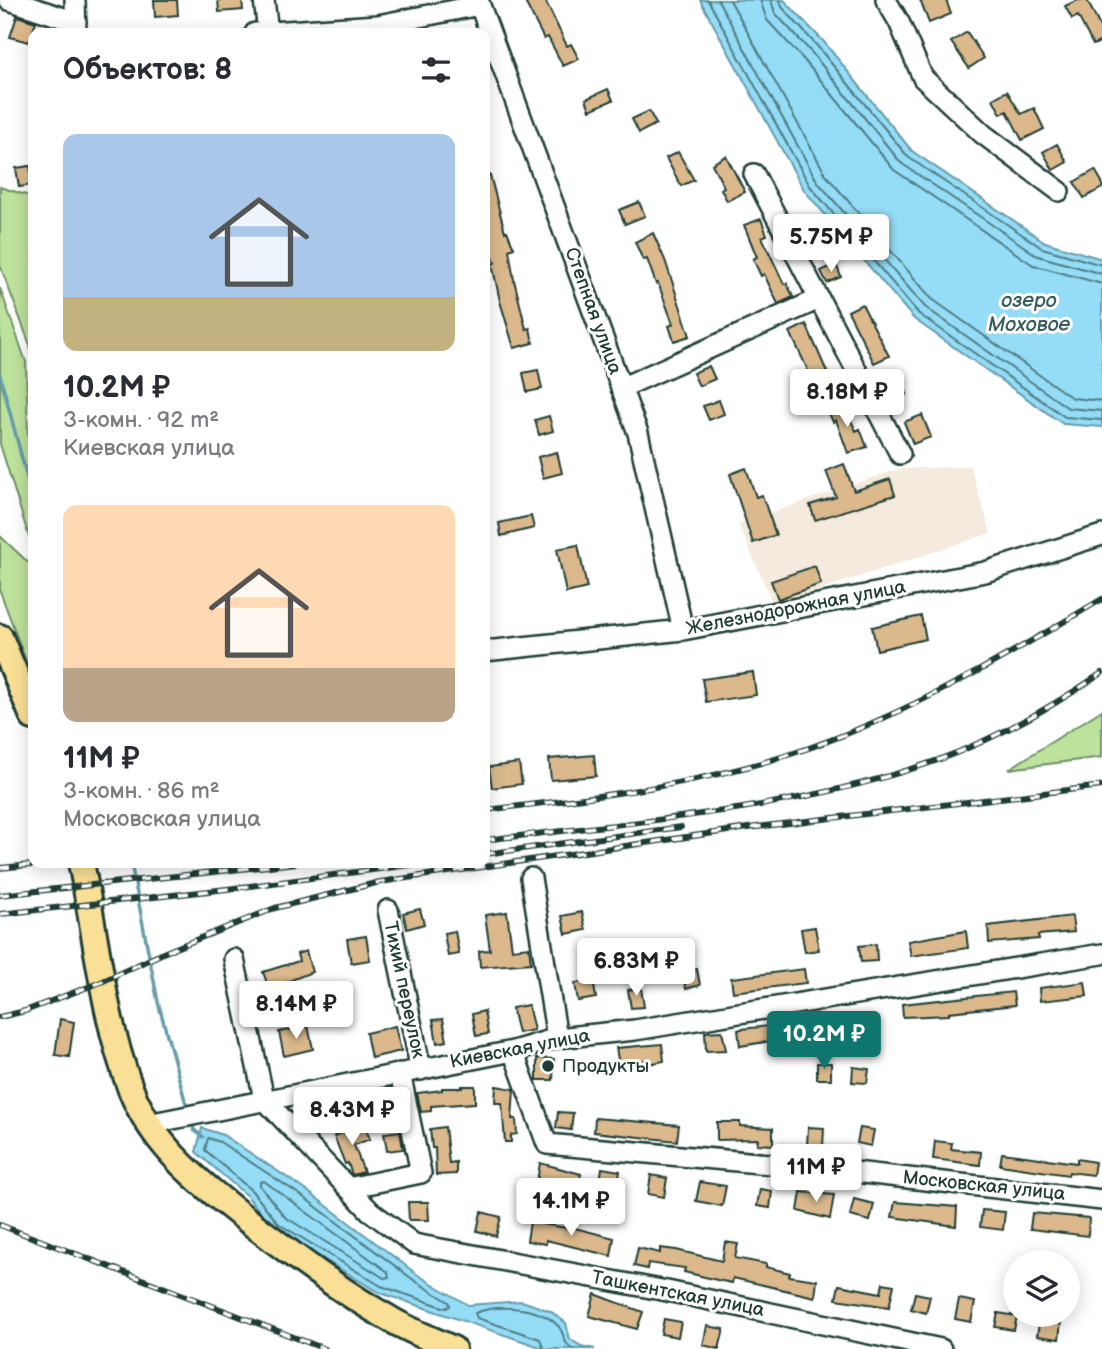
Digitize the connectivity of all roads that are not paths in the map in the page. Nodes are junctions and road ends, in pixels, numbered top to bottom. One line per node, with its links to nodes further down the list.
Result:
1 (9, 0): 6 (street)
2 (75, 0): 6 (street)
3 (264, 0): 7 (street)
4 (886, 0): 12 (street)
5 (479, 3): 8 (street); 9 (street, Степная улица)
6 (76, 27)
7 (261, 28)
8 (334, 28)
9 (488, 28)
10 (490, 33): 14 (street, Степная улица)
11 (754, 174): 13 (street)
12 (1059, 191)
13 (819, 299): 14 (street); 15 (street)
14 (621, 388): 17 (street, Степная улица)
15 (900, 454)
16 (1102, 535): 17 (street, Железнодорожная улица)
17 (683, 630): 19 (street, Железнодорожная улица)
18 (0, 637): 20 (main road)
19 (490, 650)
20 (28, 705)
21 (83, 868): 31 (main road)
22 (531, 878): 26 (street)
23 (387, 910): 28 (street, Тихий переулок)
24 (1102, 954): 26 (street, Киевская улица)
25 (234, 959): 30 (street)
26 (557, 1038): 27 (street, Киевская улица)
27 (513, 1051): 28 (street, Киевская улица); 33 (street, Московская улица)
28 (421, 1070): 29 (street, Киевская улица)
29 (400, 1073): 30 (street, Киевская улица); 32 (street, Тихий переулок)
30 (264, 1099): 31 (street, Киевская улица); 32 (street)
31 (148, 1124): 34 (main road)
32 (348, 1188): 35 (street, Ташкентская улица)
33 (1102, 1200)
34 (453, 1349)
35 (941, 1349)

